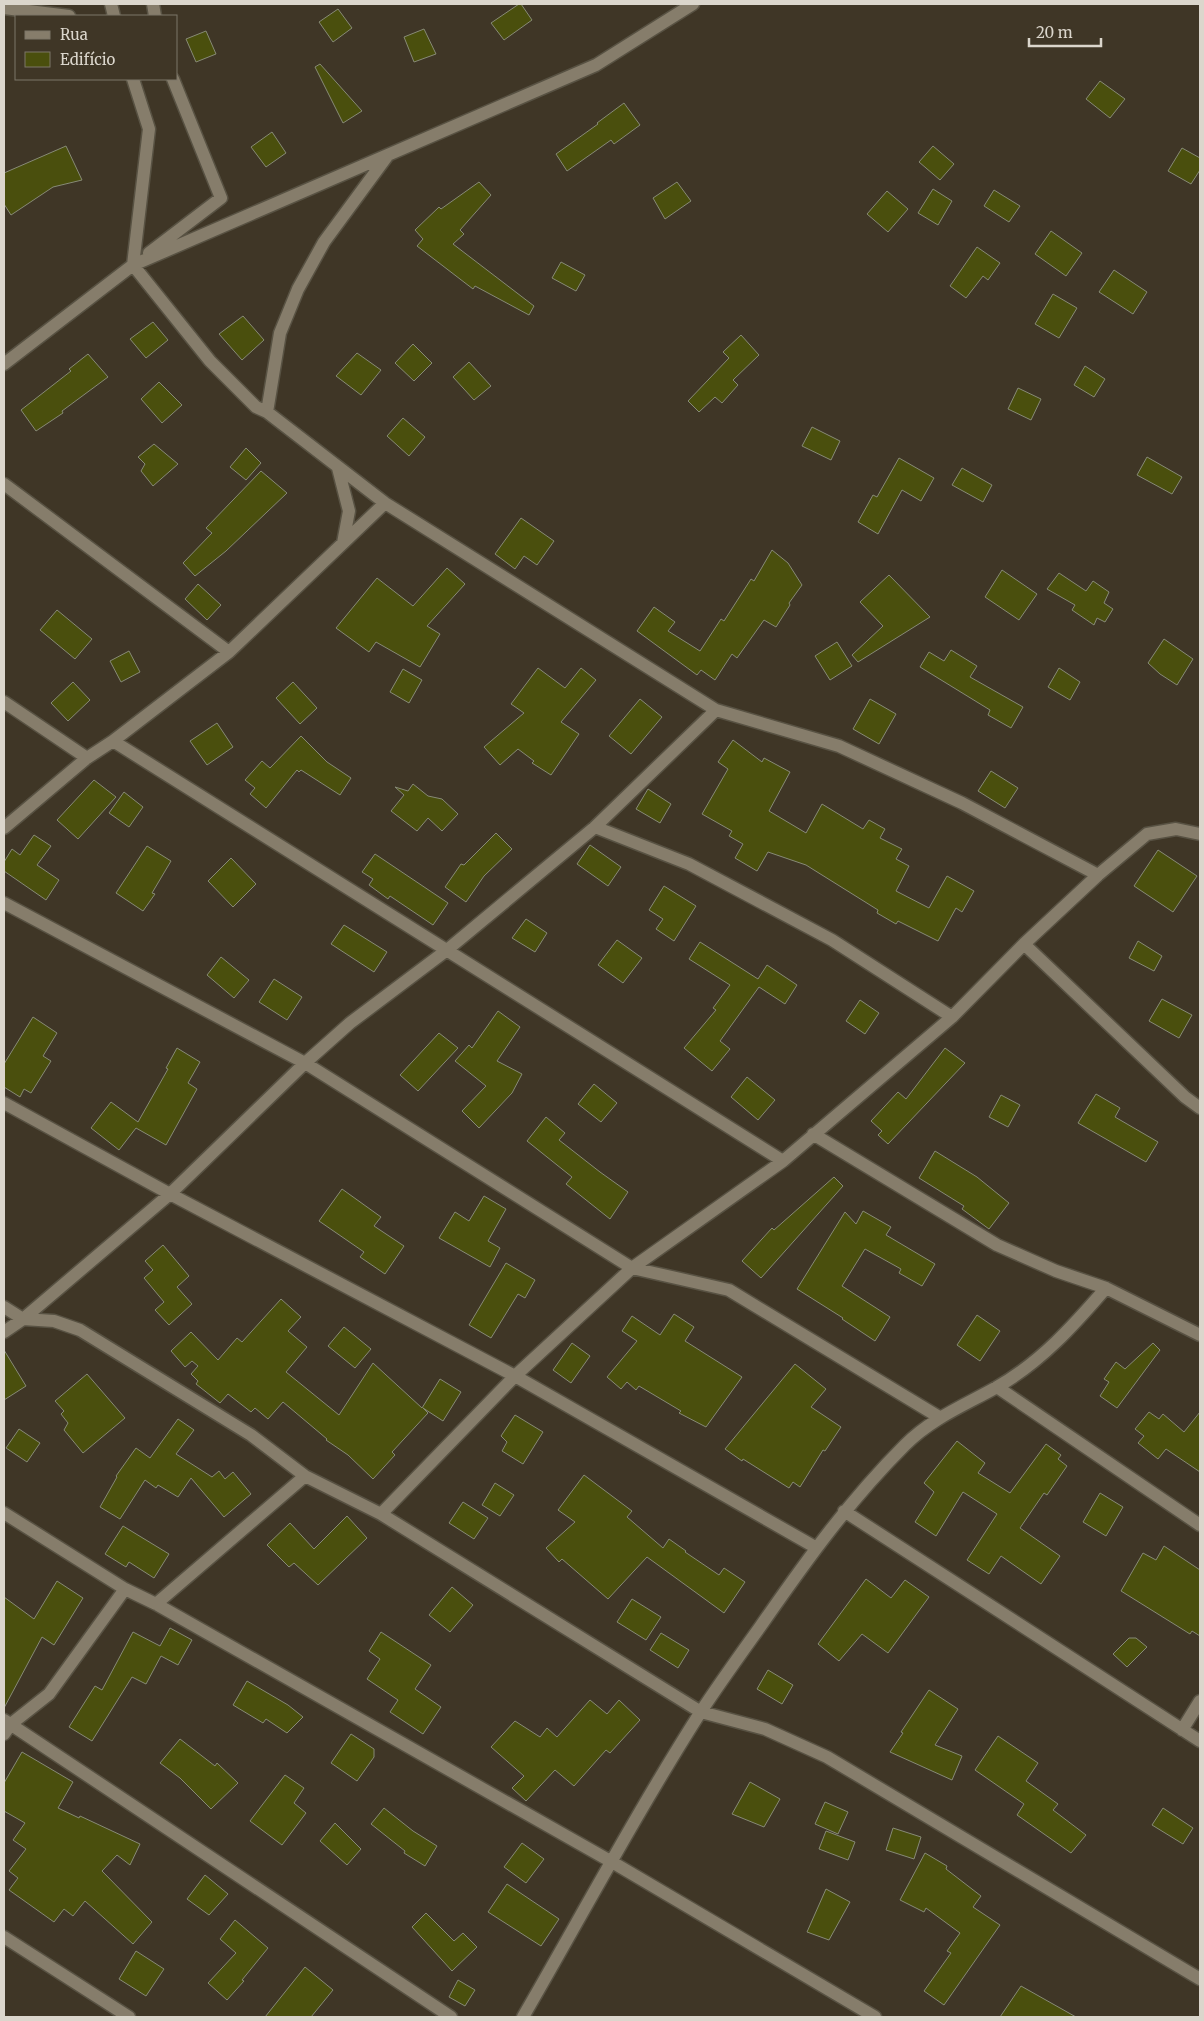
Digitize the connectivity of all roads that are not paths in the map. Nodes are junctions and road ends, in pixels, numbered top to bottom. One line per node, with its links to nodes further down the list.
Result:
1 (693, 4): 6 (street)
2 (4, 8): 3 (street)
3 (61, 15)
4 (133, 80): 7 (street)
5 (173, 80): 7 (street)
6 (388, 155): 7 (street); 9 (street)
7 (133, 265): 8 (street); 9 (street)
8 (4, 364)
9 (267, 412): 10 (street)
10 (338, 468): 12 (street); 13 (street)
11 (4, 484): 14 (street)
12 (385, 503): 13 (street); 16 (street)
13 (342, 543): 14 (street)
14 (229, 652): 17 (street)
15 (4, 702): 18 (street)
16 (716, 710): 19 (street); 22 (street)
17 (113, 741): 18 (street); 25 (street)
18 (88, 758): 20 (street)
19 (595, 827): 25 (street); 26 (street)
20 (4, 828)
21 (1200, 834): 22 (street)
22 (1098, 875): 24 (street)
23 (4, 903): 27 (street)
24 (1024, 944): 26 (street); 29 (street)
25 (447, 950): 27 (street); 31 (street)
26 (952, 1017): 30 (street)
27 (305, 1063): 32 (street); 33 (street)
28 (4, 1104): 32 (street)
29 (1200, 1108)
30 (813, 1134): 31 (street); 34 (street)
31 (783, 1161): 33 (street)
32 (170, 1194): 36 (street); 39 (street)
33 (632, 1268): 39 (street); 41 (street)
34 (1106, 1288): 38 (street); 40 (street)
35 (4, 1307): 36 (street)
36 (23, 1319): 37 (street); 42 (street)
37 (4, 1332)
38 (1200, 1335)
39 (515, 1376): 45 (street); 47 (street)
40 (997, 1387): 41 (street); 46 (street)
41 (938, 1417): 43 (street)
42 (304, 1476): 45 (street); 49 (street)
43 (844, 1511): 47 (street); 53 (street)
44 (4, 1514): 48 (street)
45 (381, 1514): 51 (street)
46 (1200, 1525)
47 (815, 1547): 51 (street)
48 (125, 1588): 49 (street); 52 (street)
49 (156, 1604): 55 (street)
50 (1200, 1701): 53 (street)
51 (701, 1712): 55 (street); 57 (street)
52 (6, 1726): 59 (street)
53 (1182, 1730): 54 (street)
54 (1200, 1741)
55 (612, 1862): 60 (street); 61 (street)
56 (4, 1938): 58 (street)
57 (1200, 1979)
58 (129, 2017)
59 (451, 2017)
60 (523, 2017)
61 (875, 2017)

